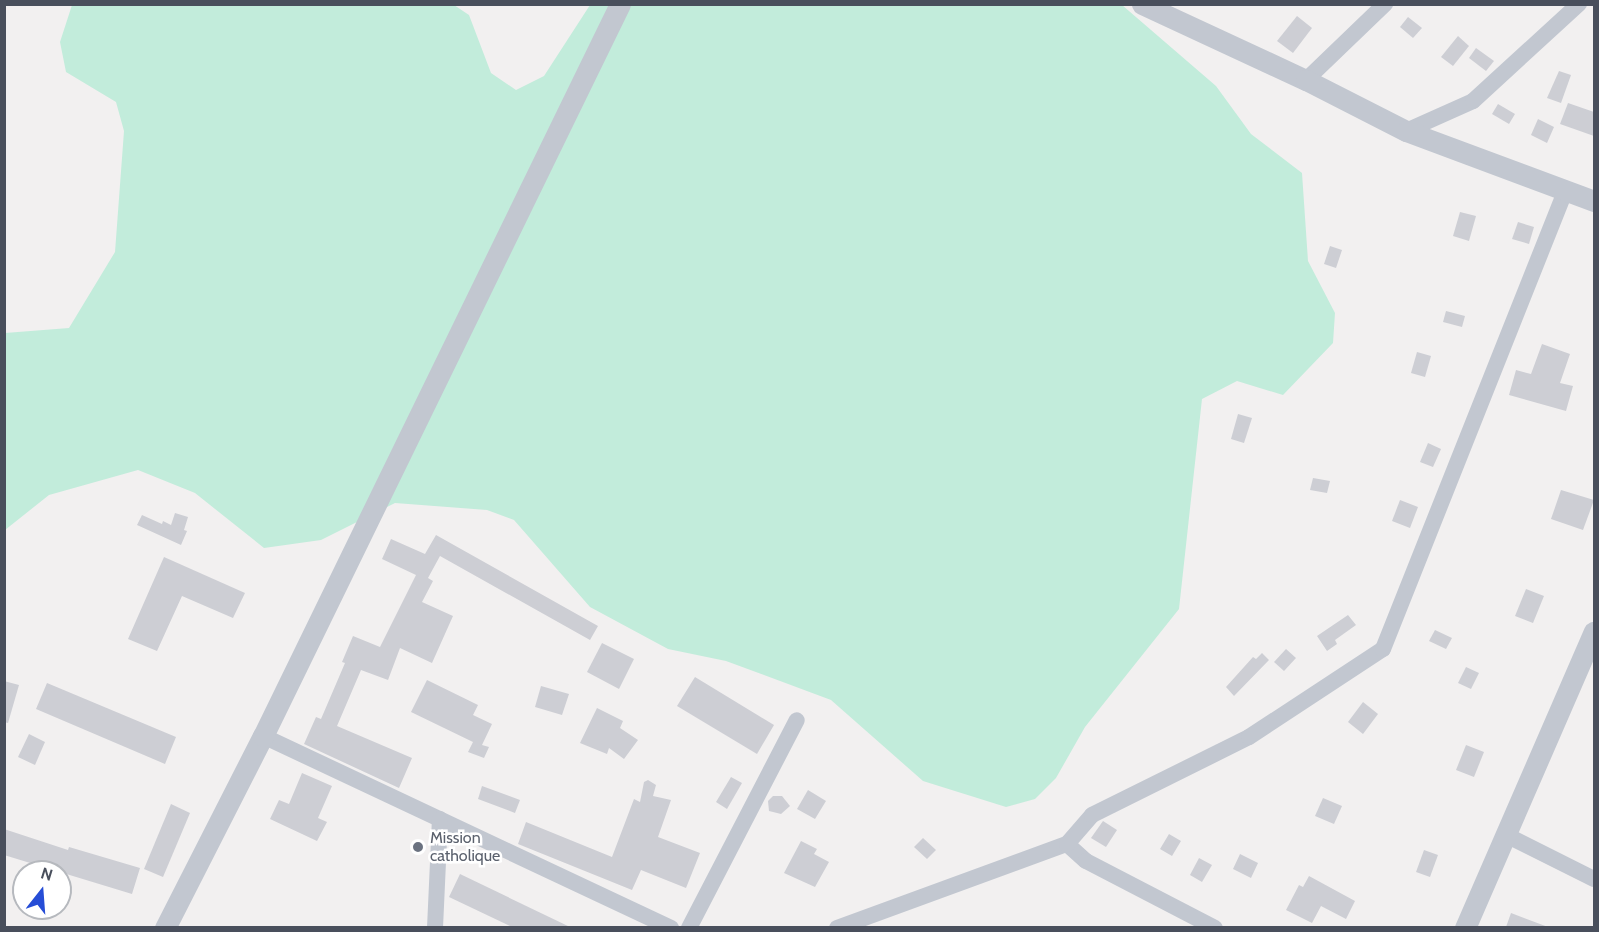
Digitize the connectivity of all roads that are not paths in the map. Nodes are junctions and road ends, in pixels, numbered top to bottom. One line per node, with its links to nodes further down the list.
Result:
1 (620, 4): 11 (street)
2 (1142, 4): 5 (street)
3 (1385, 4): 5 (street)
4 (1579, 4): 6 (street)
5 (1306, 80): 6 (street)
6 (1406, 131): 7 (street)
7 (1566, 190): 8 (street); 14 (street)
8 (1594, 201)
9 (1593, 642): 13 (street)
10 (797, 720): 19 (street)
11 (263, 736): 12 (street); 16 (street)
12 (440, 819): 17 (street); 18 (street)
13 (1506, 835): 15 (street); 22 (street)
14 (1067, 844): 20 (street); 21 (street)
15 (1594, 879)
16 (165, 927)
17 (435, 927)
18 (670, 927)
19 (690, 927)
20 (837, 927)
21 (1215, 927)
22 (1465, 927)

